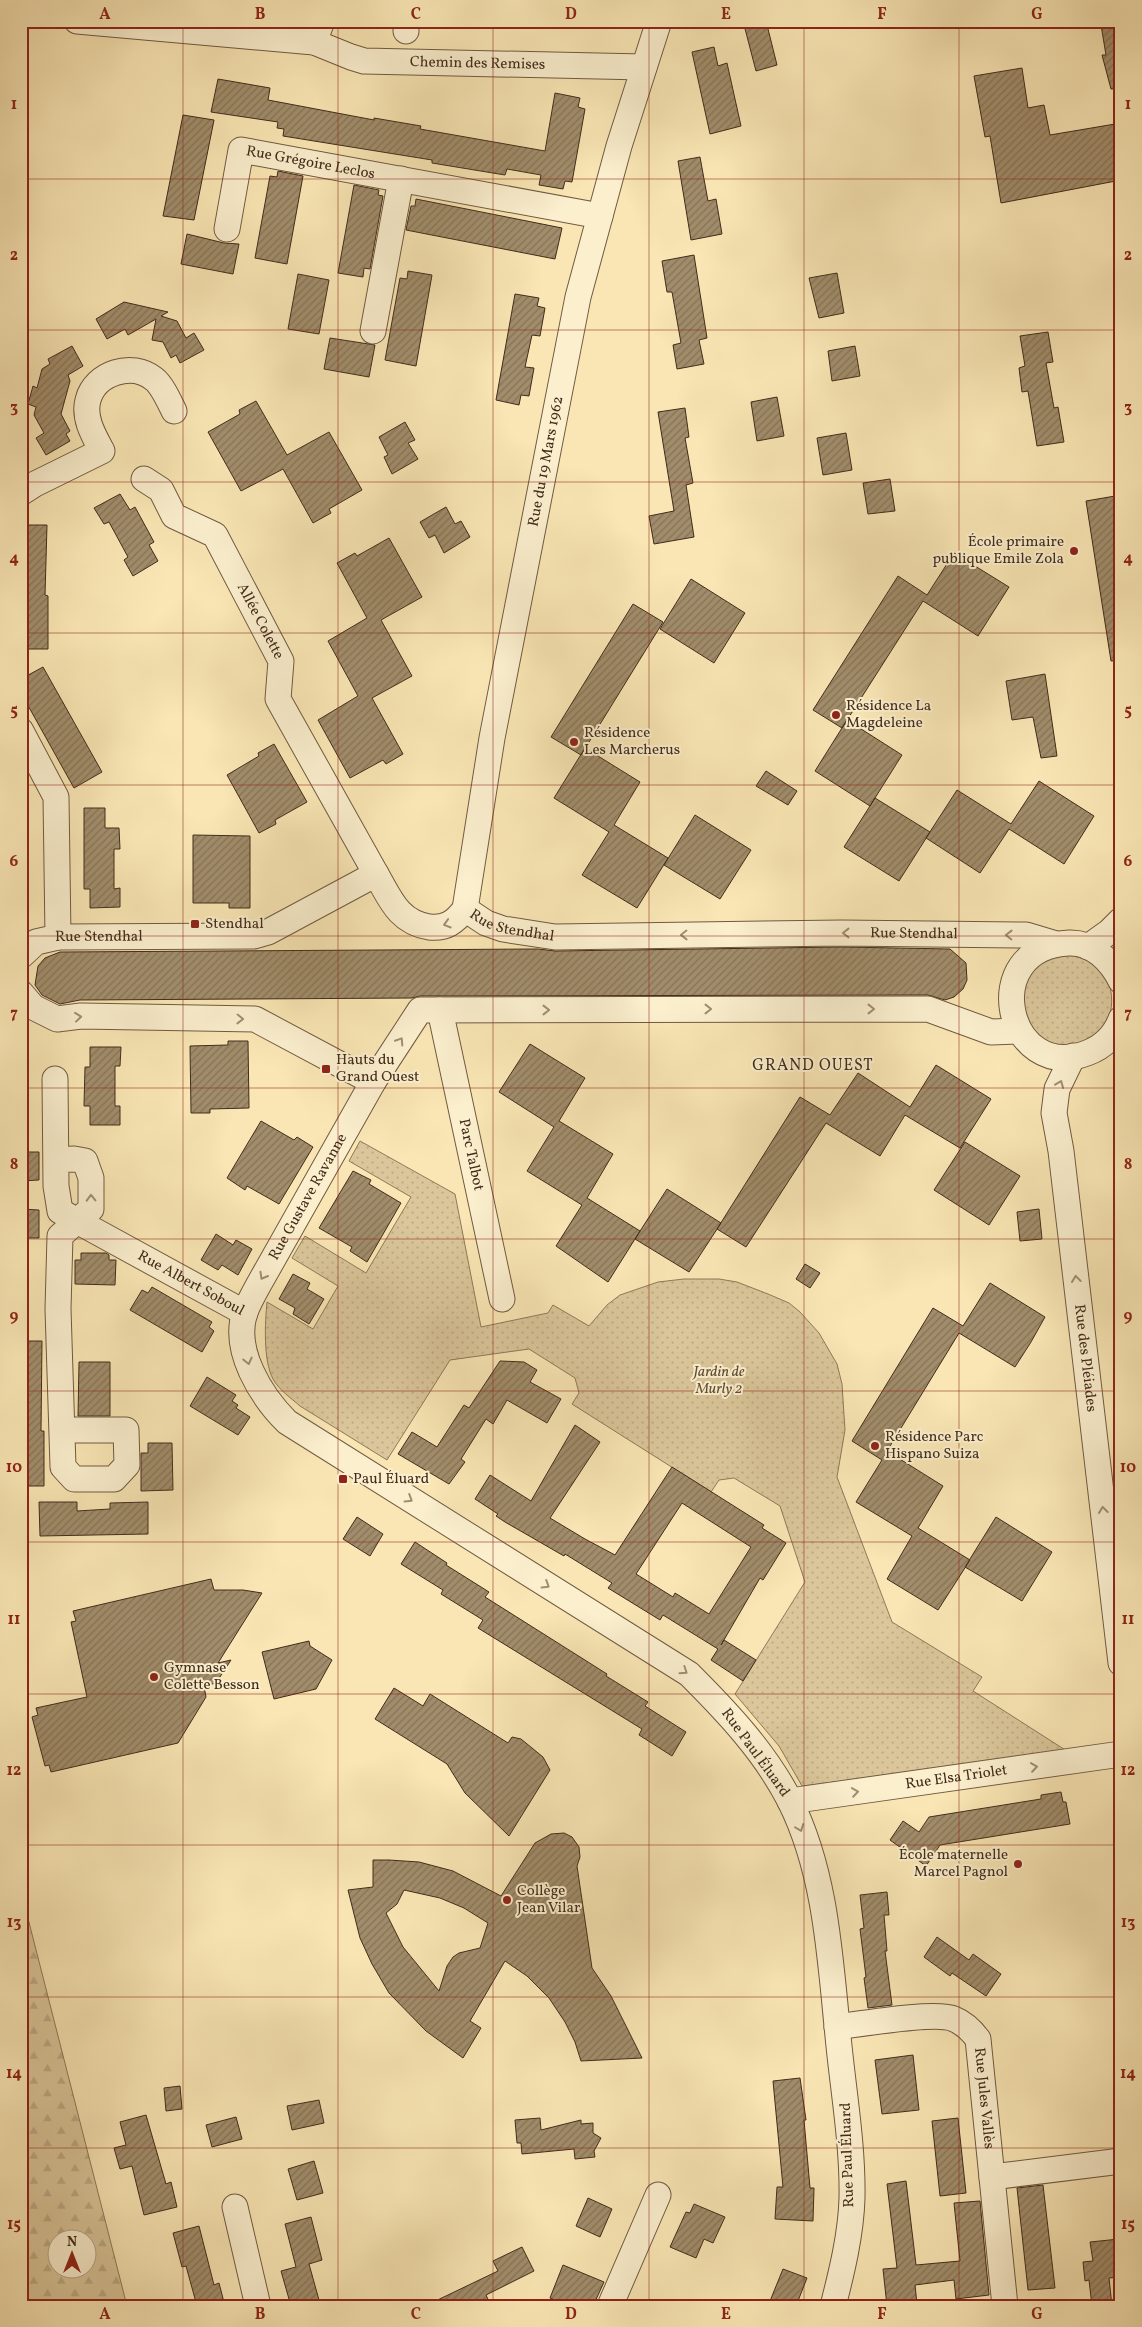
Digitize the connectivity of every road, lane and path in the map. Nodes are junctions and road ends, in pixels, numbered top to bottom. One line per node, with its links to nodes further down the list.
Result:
1 (77, 21): 3 (street, Chemin des Remises)
2 (659, 21): 4 (street, Rue du 19 Mars 1962)
3 (318, 31): 4 (street, Chemin des Remises)
4 (644, 67): 6 (street, Rue du 19 Mars 1962)
5 (401, 179): 6 (street, Rue Grégoire Leclos); 7 (street, Rue Grégoire Leclos); 8 (street)
6 (600, 216): 14 (street, Rue du 19 Mars 1962)
7 (227, 229)
8 (373, 331)
9 (174, 411): 11 (street)
10 (144, 479): 13 (street, Allée Colette)
11 (21, 493)
12 (21, 731): 16 (street)
13 (376, 874): 14 (street, Rue Stendhal, one-way to 13); 16 (street, Rue Stendhal)
14 (465, 909): 17 (street, Rue Stendhal, one-way to 14)
15 (1121, 920): 18 (street)
16 (58, 937): 19 (street, Rue Stendhal)
17 (1056, 944): 18 (street); 24 (street)
18 (1088, 947): 20 (street)
19 (21, 956)
20 (1121, 981)
21 (21, 993): 27 (street, one-way to 27)
22 (440, 1010): 24 (street, one-way to 24); 27 (street, one-way to 22); 30 (street, Parc Talbot)
23 (1121, 1019): 25 (street)
24 (1018, 1031): 25 (street)
25 (1072, 1056): 34 (street, Rue des Pléiades, one-way to 25)
26 (54, 1079): 28 (street, Rue Albert Soboul)
27 (374, 1082): 31 (street, Rue Gustave Ravanne, one-way to 31)
28 (56, 1160): 29 (street, Rue Albert Soboul); 29 (street, one-way to 28)
29 (77, 1221): 31 (street, Rue Albert Soboul); 32 (street)
30 (502, 1299)
31 (245, 1313): 33 (street, Rue Albert Soboul, one-way to 33)
32 (62, 1430)
33 (367, 1473): 36 (street, Rue Paul Éluard, one-way to 36)
34 (1121, 1662)
35 (1121, 1754): 36 (street, Rue Elsa Triolet, one-way to 35)
36 (790, 1801): 37 (street, Rue Paul Éluard, one-way to 37)
37 (837, 2027): 39 (street, Rue Jules Vallès); 44 (street, Rue Paul Éluard)
38 (1121, 2161): 39 (street)
39 (992, 2177): 45 (street, Rue Jules Vallès)
40 (658, 2195): 43 (street)
41 (234, 2207): 42 (street)
42 (258, 2306)
43 (610, 2306)
44 (833, 2306)
45 (1005, 2306)

